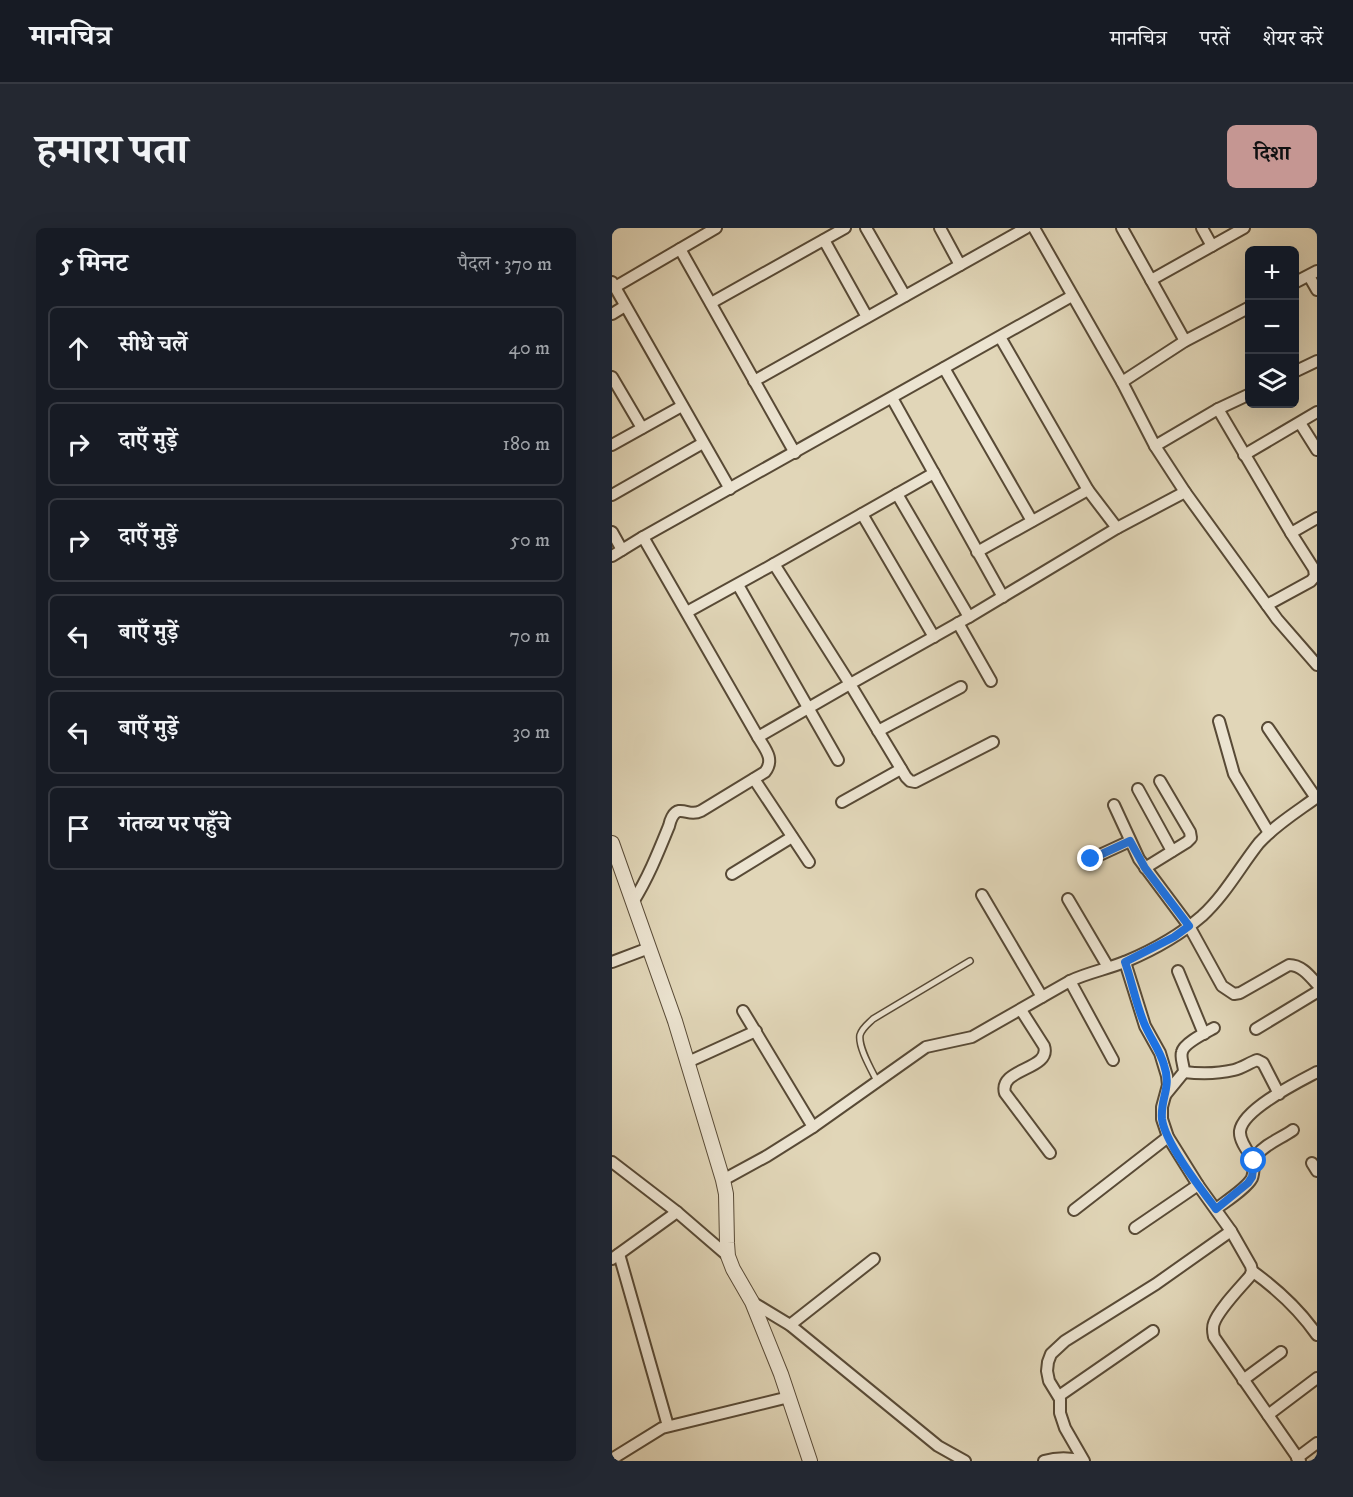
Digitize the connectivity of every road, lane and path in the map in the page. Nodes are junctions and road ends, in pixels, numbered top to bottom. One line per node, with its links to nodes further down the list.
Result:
1 (716, 228): 12 (street)
2 (845, 228): 10 (street)
3 (866, 228): 19 (street)
4 (940, 228): 13 (street)
5 (1026, 228): 13 (street)
6 (1034, 228): 20 (street)
7 (1122, 228): 15 (street)
8 (1202, 228): 11 (street)
9 (1244, 228): 11 (street)
10 (824, 240): 21 (street); 25 (street)
11 (1212, 246): 15 (street)
12 (680, 249): 17 (street); 21 (street)
13 (960, 265): 19 (street)
14 (1313, 273): 16 (street); 18 (street)
15 (1151, 280): 27 (street)
16 (1299, 280)
17 (613, 285): 22 (street)
18 (1317, 290)
19 (905, 296): 25 (street)
20 (1072, 296): 26 (street); 33 (street)
21 (711, 303): 32 (street)
22 (625, 306): 24 (street); 36 (street)
23 (1245, 310): 27 (street)
24 (612, 314)
25 (867, 317): 32 (street)
26 (1000, 337): 29 (street); 49 (street)
27 (1185, 341): 33 (street)
28 (1317, 361): 30 (street)
29 (944, 368): 35 (street); 55 (street)
30 (1299, 370)
31 (612, 377): 40 (street)
32 (754, 381): 45 (street)
33 (1122, 382): 43 (street)
34 (1245, 396): 37 (street)
35 (892, 398): 45 (street); 47 (street)
36 (682, 406): 40 (street); 42 (street)
37 (1218, 409): 43 (street); 46 (street)
38 (1317, 412): 39 (street)
39 (1300, 423): 44 (street); 46 (street)
40 (642, 428): 41 (street)
41 (613, 442)
42 (703, 443): 48 (street); 52 (street)
43 (1155, 446): 50 (street)
44 (1317, 450)
45 (795, 453): 48 (street)
46 (1244, 455): 58 (street)
47 (934, 473): 51 (street); 60 (street)
48 (730, 489): 59 (street)
49 (1088, 490): 55 (street); 56 (street)
50 (1185, 492): 56 (street); 65 (street)
51 (897, 494): 53 (street); 67 (street)
52 (612, 495)
53 (862, 514): 62 (street); 69 (street)
54 (1317, 518): 58 (street)
55 (1032, 521): 60 (street)
56 (1117, 528): 64 (street)
57 (612, 532): 61 (street)
58 (1291, 533): 65 (street)
59 (643, 537): 61 (street); 66 (street)
60 (977, 552): 64 (street)
61 (617, 553)
62 (774, 564): 63 (street); 72 (street)
63 (738, 585): 66 (street); 74 (street)
64 (1003, 597): 67 (street)
65 (1267, 605): 70 (street)
66 (687, 612): 78 (street)
67 (969, 617): 68 (street)
68 (958, 623): 69 (street); 71 (street)
69 (934, 637): 72 (street)
70 (1317, 665)
71 (991, 681)
72 (850, 684): 74 (street); 77 (street)
73 (961, 687): 77 (street)
74 (808, 708): 78 (street); 80 (street)
75 (1219, 721): 88 (street)
76 (1268, 728): 85 (street)
77 (878, 731): 81 (street)
78 (758, 737): 82 (street)
79 (993, 742): 81 (street)
80 (838, 760)
81 (901, 769): 86 (street)
82 (754, 778): 89 (street); 99 (street)
83 (1160, 781): 92 (street)
84 (1138, 789): 92 (street)
85 (1317, 798): 88 (street)
86 (842, 802)
87 (1114, 805): 90 (street)
88 (1269, 833): 100 (street)
89 (792, 837): 94 (street); 96 (street)
90 (1130, 841): 93 (street); 95 (street)
91 (612, 843): 99 (street)
92 (1172, 851): 95 (street)
93 (1091, 859)
94 (808, 862)
95 (1145, 868): 100 (street)
96 (732, 874)
97 (982, 895): 110 (street)
98 (1068, 899): 105 (street)
99 (633, 902): 101 (street)
100 (1189, 926): 104 (street); 108 (street)
101 (649, 948): 103 (street); 118 (street)
102 (970, 961): 121 (lane)
103 (612, 962)
104 (1125, 962): 105 (street); 122 (street)
105 (1108, 967): 107 (street)
106 (1178, 971): 116 (street)
107 (1070, 981): 110 (street); 117 (street)
108 (1317, 984)
109 (1317, 992): 114 (street)
110 (1041, 997): 111 (street)
111 (1021, 1010): 121 (street); 127 (street)
112 (743, 1011): 115 (street)
113 (1214, 1028): 116 (street)
114 (1256, 1029)
115 (756, 1031): 118 (street); 124 (street)
116 (1204, 1034): 119 (street)
117 (1113, 1060)
118 (688, 1062): 130 (street)
119 (1184, 1072): 122 (street); 123 (street)
120 (1317, 1072): 123 (street)
121 (877, 1080): 124 (street)
122 (1166, 1094): 126 (street)
123 (1280, 1094): 128 (street)
124 (813, 1126): 130 (street)
125 (1293, 1130): 128 (street)
126 (1168, 1137): 131 (street); 133 (street)
127 (1050, 1153)
128 (1254, 1161): 132 (street)
129 (612, 1162): 134 (street)
130 (723, 1180): 137 (street)
131 (1198, 1185): 132 (street); 135 (street)
132 (1216, 1209): 136 (street)
133 (1074, 1210)
134 (677, 1212): 137 (street); 138 (street)
135 (1135, 1228)
136 (1231, 1231): 140 (street); 149 (street)
137 (728, 1256): 141 (street)
138 (616, 1257): 151 (street)
139 (874, 1259): 142 (street)
140 (1252, 1271): 144 (street); 147 (street)
141 (752, 1302): 142 (street); 148 (street)
142 (790, 1325): 156 (street)
143 (1153, 1331): 149 (street)
144 (1317, 1335)
145 (1281, 1352): 147 (street)
146 (1317, 1378): 150 (street)
147 (1243, 1380): 150 (street)
148 (789, 1396): 151 (street); 155 (street)
149 (1059, 1396): 158 (street)
150 (1268, 1415): 154 (street)
151 (668, 1426): 153 (street)
152 (1317, 1443): 154 (street)
153 (612, 1459)
154 (1298, 1459)
155 (810, 1461)
156 (965, 1461)
157 (1044, 1461): 158 (street)
158 (1084, 1461)

